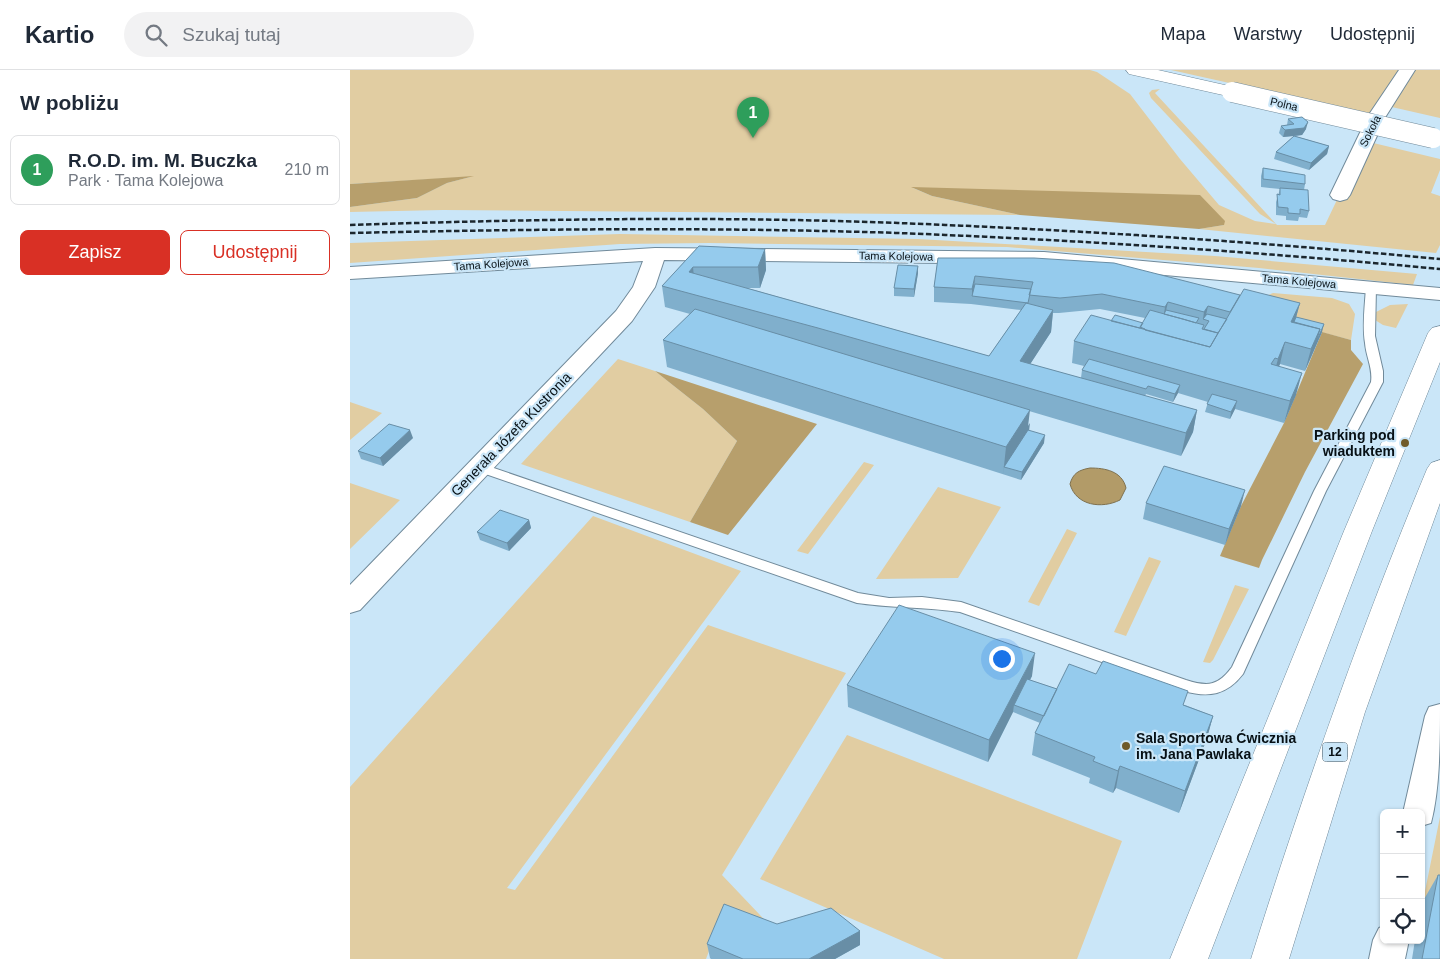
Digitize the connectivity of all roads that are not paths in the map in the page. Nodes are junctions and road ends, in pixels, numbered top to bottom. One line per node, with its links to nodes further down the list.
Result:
1 (1135, 70): 3 (main road, Polna, bridge)
2 (1407, 70): 4 (street, Sokoła)
3 (1438, 139)
4 (1340, 195)
5 (655, 254): 6 (street, Tama Kolejowa); 7 (street, Tama Kolejowa); 10 (street, Generała Józefa Kustronia)
6 (350, 273)
7 (1371, 287): 8 (street, Tama Kolejowa); 10 (lane)
8 (1440, 294)
9 (1440, 333): 16 (main road)
10 (478, 467): 12 (street, Generała Józefa Kustronia)
11 (1440, 469): 17 (main road, 12)
12 (350, 603)
13 (1440, 716): 14 (street)
14 (1420, 809)
15 (1390, 944): 18 (street)
16 (1189, 959)
17 (1270, 959)
18 (1387, 959)

